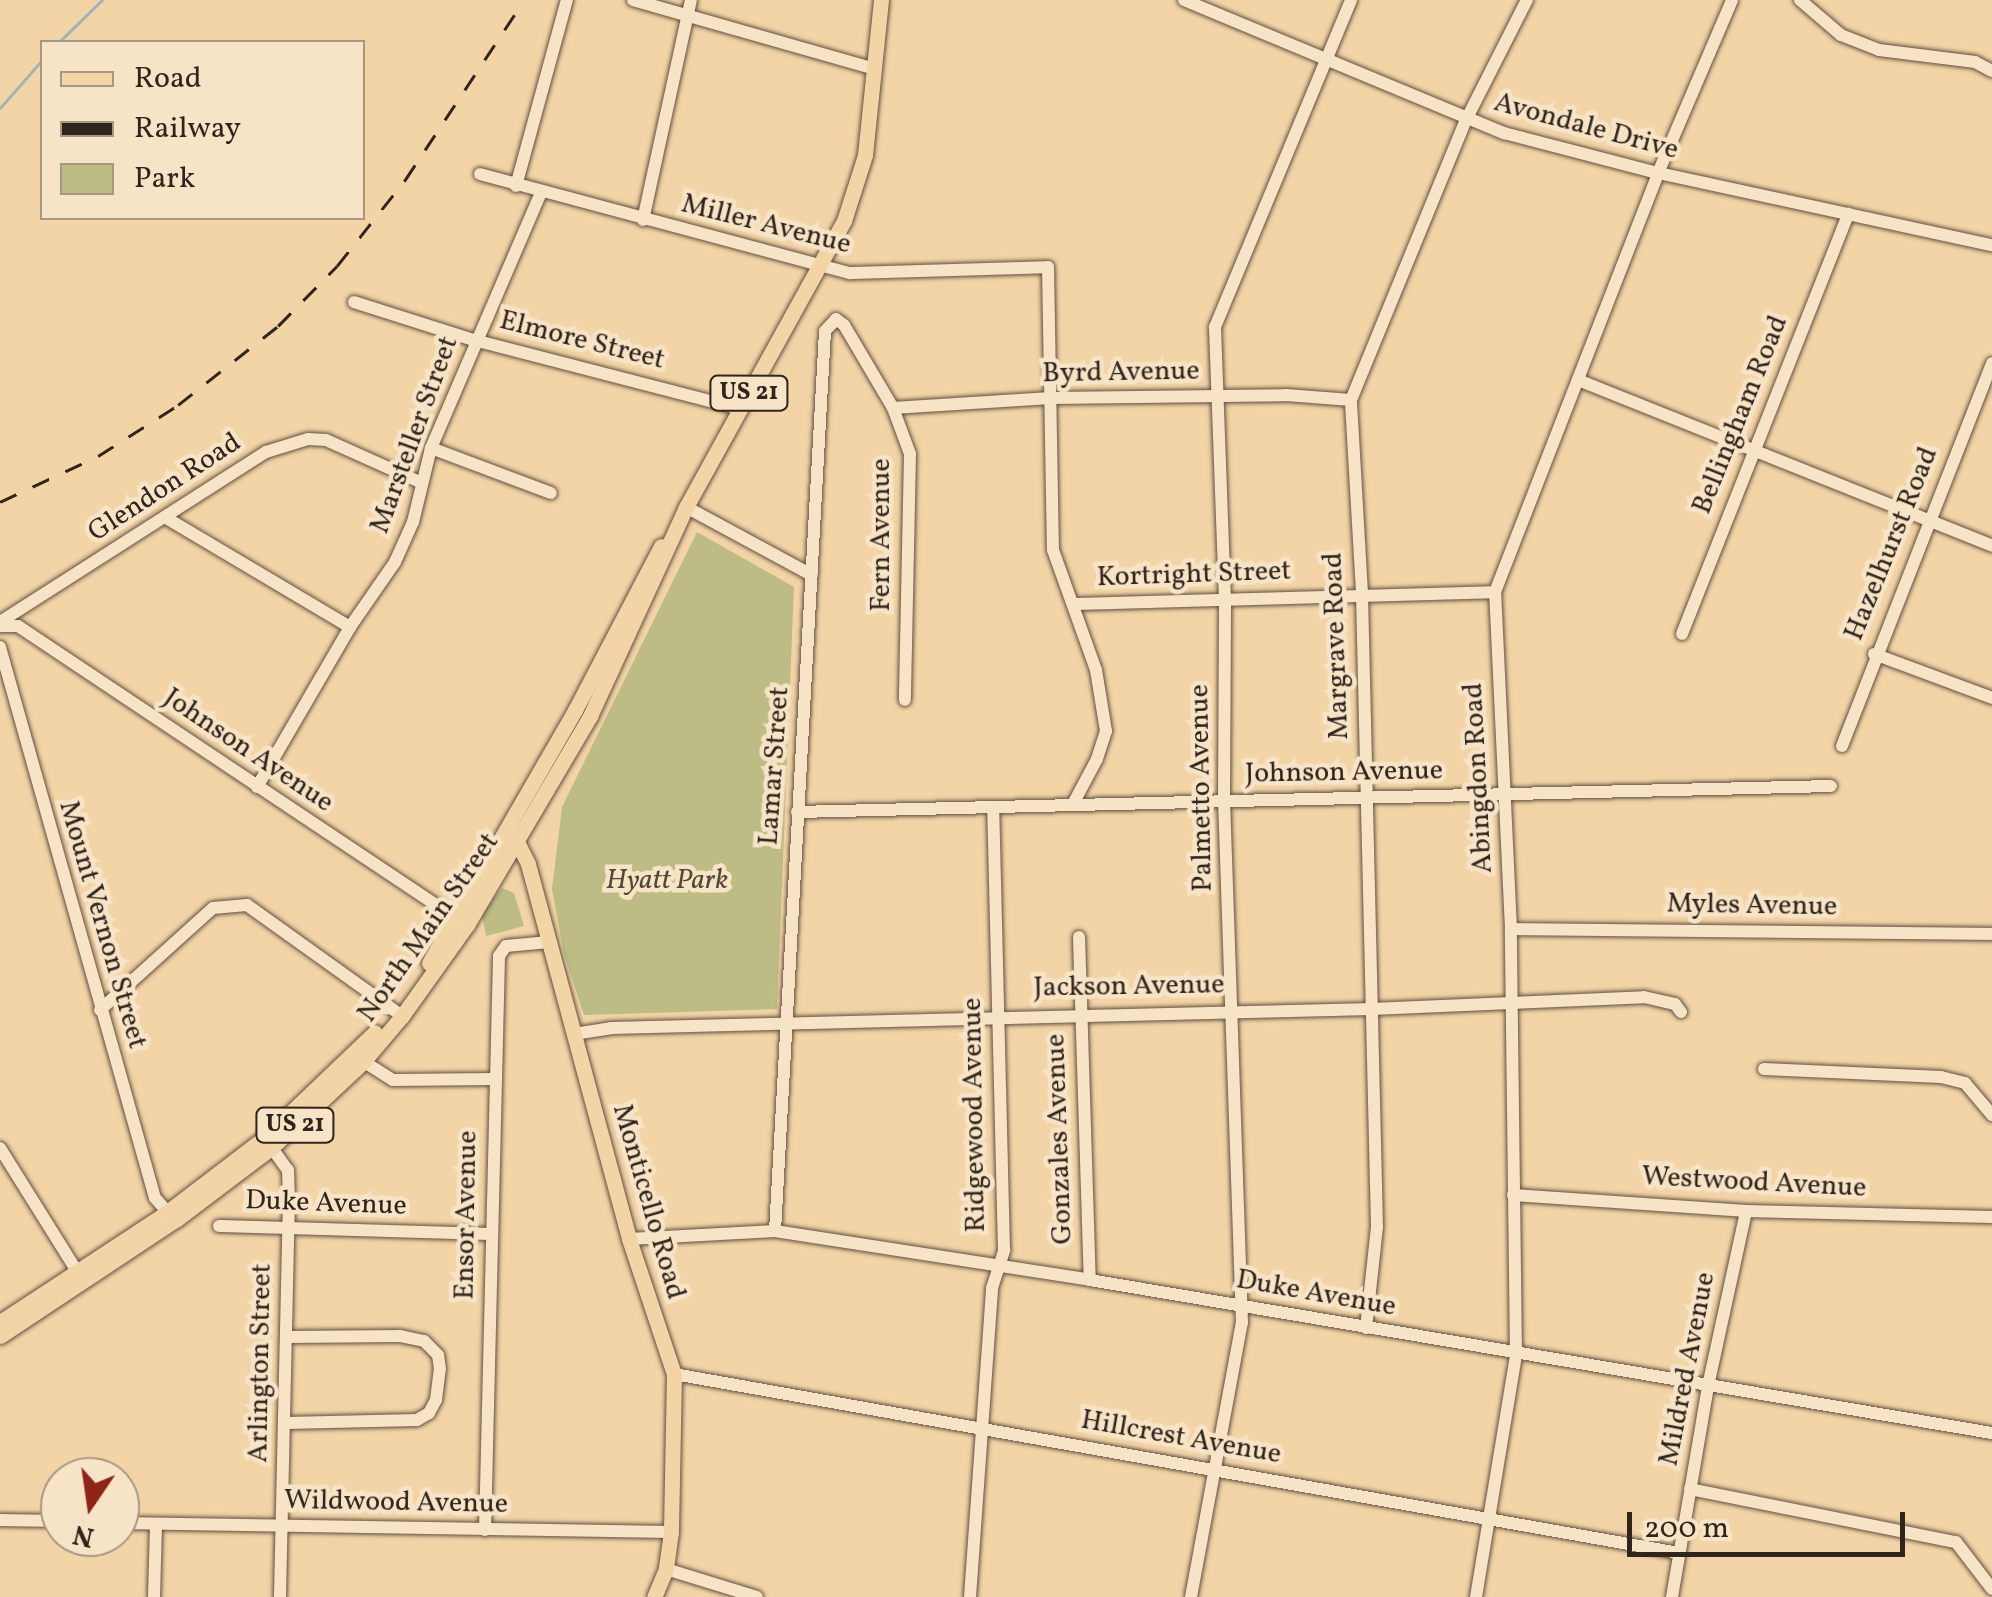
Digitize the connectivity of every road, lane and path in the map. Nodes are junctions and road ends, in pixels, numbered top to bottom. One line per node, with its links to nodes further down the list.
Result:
1 (567, 0): 18 (street)
2 (633, 0): 11 (street)
3 (691, 0): 11 (street)
4 (881, 0): 13 (main road, North Main Street / US 21)
5 (1184, 0): 10 (street, Avondale Drive)
6 (1351, 0): 12 (street, Palmetto Avenue)
7 (1527, 0): 15 (street, Margrave Road)
8 (1732, 0): 17 (street, Abingdon Road)
9 (1800, 0): 14 (street)
10 (1208, 5): 12 (street, Avondale Drive)
11 (690, 17): 13 (street); 21 (street)
12 (1325, 58): 15 (street, Avondale Drive); 30 (street, Palmetto Avenue)
13 (875, 69): 23 (main road, North Main Street / US 21)
14 (1992, 71)
15 (1466, 120): 17 (street, Avondale Drive); 31 (street, Margrave Road)
16 (480, 174): 18 (street, Miller Avenue)
17 (1658, 174): 20 (street, Avondale Drive); 28 (street, Abingdon Road)
18 (516, 186): 19 (street, Miller Avenue)
19 (541, 194): 21 (street, Miller Avenue); 26 (street, Marsteller Street)
20 (1848, 214): 22 (street, Avondale Drive); 35 (street, Bellingham Road)
21 (643, 220): 23 (street, Miller Avenue)
22 (1992, 245)
23 (818, 267): 29 (street, Miller Avenue); 33 (main road, North Main Street / US 21)
24 (354, 302): 26 (street, Elmore Street)
25 (844, 325): 32 (street, Fern Avenue); 42 (street, Lamar Street)
26 (474, 340): 33 (street, Elmore Street); 34 (street, Marsteller Street)
27 (1992, 362): 40 (street, Hazelhurst Road)
28 (1578, 380): 35 (street); 43 (street, Abingdon Road)
29 (1051, 398): 30 (street, Byrd Avenue); 32 (street, Byrd Avenue); 46 (street)
30 (1218, 398): 31 (street, Byrd Avenue); 45 (street, Palmetto Avenue)
31 (1351, 400): 44 (street, Margrave Road)
32 (893, 408): 53 (street, Fern Avenue)
33 (740, 409): 38 (main road, North Main Street / US 21)
34 (432, 448): 36 (street, Marsteller Street); 37 (street)
35 (1754, 448): 40 (street); 49 (street, Bellingham Road)
36 (422, 483): 39 (street, Glendon Road); 48 (street, Marsteller Street)
37 (551, 494)
38 (683, 513): 42 (street); 63 (main road, North Main Street / US 21)
39 (168, 519): 47 (street, Glendon Road); 48 (street)
40 (1929, 521): 41 (street); 51 (street, Hazelhurst Road)
41 (1992, 546)
42 (812, 575): 62 (street, Lamar Street)
43 (1496, 592): 44 (street, Kortright Street); 57 (street, Abingdon Road)
44 (1362, 593): 45 (street, Kortright Street); 58 (street, Margrave Road)
45 (1224, 600): 46 (street, Kortright Street); 59 (street, Palmetto Avenue)
46 (1074, 604): 60 (street)
47 (0, 624): 56 (street, Johnson Avenue)
48 (350, 627): 56 (street, Marsteller Street)
49 (1682, 634)
50 (0, 647): 71 (street, Mount Vernon Street)
51 (1874, 654): 52 (street); 54 (street, Hazelhurst Road)
52 (1992, 698)
53 (905, 700)
54 (1842, 746)
55 (1831, 786): 57 (street, Johnson Avenue)
56 (258, 787): 64 (street, Johnson Avenue)
57 (1504, 795): 58 (street, Johnson Avenue); 65 (street, Abingdon Road)
58 (1368, 798): 59 (street, Johnson Avenue); 70 (street, Margrave Road)
59 (1224, 800): 60 (street, Johnson Avenue); 72 (street, Palmetto Avenue)
60 (1072, 804): 61 (street, Johnson Avenue)
61 (994, 809): 62 (street, Johnson Avenue); 76 (street, Ridgewood Avenue)
62 (798, 812): 77 (street, Lamar Street)
63 (513, 836): 64 (main road, North Main Street / US 21); 68 (main road, Monticello Road)
64 (462, 922): 75 (main road, North Main Street / US 21)
65 (1511, 929): 66 (street, Myles Avenue); 69 (street, Abingdon Road)
66 (1992, 934)
67 (1079, 937): 73 (street, Gonzales Avenue)
68 (548, 942): 78 (main road, Monticello Road); 81 (street, Ensor Avenue)
69 (1512, 1002): 70 (street, Jackson Avenue); 74 (street, Jackson Avenue); 85 (street, Abingdon Road)
70 (1372, 1009): 72 (street, Jackson Avenue); 99 (street, Margrave Road)
71 (100, 1010): 75 (street); 87 (street, Mount Vernon Street)
72 (1234, 1010): 73 (street, Jackson Avenue); 97 (street, Palmetto Avenue)
73 (1081, 1012): 76 (street, Jackson Avenue); 96 (street, Gonzales Avenue)
74 (1681, 1012)
75 (399, 1013): 79 (main road, North Main Street / US 21)
76 (998, 1016): 77 (street, Jackson Avenue); 94 (street, Ridgewood Avenue)
77 (785, 1026): 78 (street, Jackson Avenue); 91 (street, Lamar Street)
78 (574, 1034): 93 (main road, Monticello Road)
79 (358, 1059): 81 (street); 83 (main road, North Main Street / US 21)
80 (1764, 1069): 82 (street)
81 (494, 1079): 92 (street, Ensor Avenue)
82 (1992, 1114)
83 (268, 1143): 87 (main road, North Main Street / US 21); 90 (street, Arlington Street)
84 (0, 1148): 95 (street)
85 (1513, 1194): 86 (street, Westwood Avenue); 102 (street, Abingdon Road)
86 (1746, 1211): 88 (street, Westwood Avenue); 104 (street, Mildred Avenue)
87 (172, 1216): 95 (main road, North Main Street / US 21)
88 (1992, 1217)
89 (218, 1226): 90 (street, Duke Avenue)
90 (289, 1229): 92 (street, Duke Avenue); 101 (street, Arlington Street)
91 (775, 1231): 93 (street, Duke Avenue); 94 (street, Duke Avenue)
92 (492, 1234): 116 (street, Ensor Avenue)
93 (629, 1240): 103 (main road, Monticello Road)
94 (1000, 1265): 96 (street, Duke Avenue); 106 (street, Ridgewood Avenue)
95 (81, 1278): 98 (main road, North Main Street / US 21); 100 (main road, North Main Street / US 21)
96 (1090, 1280): 97 (street, Duke Avenue)
97 (1240, 1306): 99 (street, Duke Avenue); 108 (street, Palmetto Avenue)
98 (0, 1322)
99 (1366, 1328): 102 (street, Duke Avenue)
100 (0, 1336)
101 (288, 1336): 105 (street, Arlington Street); 105 (street)
102 (1516, 1355): 104 (street, Duke Avenue); 111 (street, Abingdon Road)
103 (674, 1374): 106 (street, Hillcrest Avenue); 117 (main road, Monticello Road)
104 (1708, 1386): 107 (street, Duke Avenue); 109 (street, Mildred Avenue)
105 (286, 1423): 115 (street, Arlington Street)
106 (981, 1429): 108 (street, Hillcrest Avenue); 125 (street, Ridgewood Avenue)
107 (1992, 1433)
108 (1216, 1469): 111 (street, Hillcrest Avenue); 126 (street, Palmetto Avenue)
109 (1690, 1489): 118 (street, Mildred Avenue); 120 (street)
110 (0, 1520): 112 (street)
111 (1490, 1520): 118 (street, Hillcrest Avenue); 127 (street, Abingdon Road)
112 (40, 1521)
113 (140, 1524): 114 (street, Wildwood Avenue)
114 (156, 1524): 115 (street, Wildwood Avenue); 121 (street)
115 (282, 1527): 116 (street, Wildwood Avenue); 122 (street, Arlington Street)
116 (484, 1530): 117 (street, Wildwood Avenue)
117 (671, 1532): 119 (main road, Monticello Road)
118 (1679, 1553): 128 (street, Mildred Avenue)
119 (666, 1569): 123 (main road, Monticello Road); 124 (street)
120 (1992, 1589)
121 (154, 1597)
122 (280, 1597)
123 (654, 1597)
124 (756, 1597)
125 (970, 1597)
126 (1191, 1597)
127 (1476, 1597)
128 (1672, 1597)

